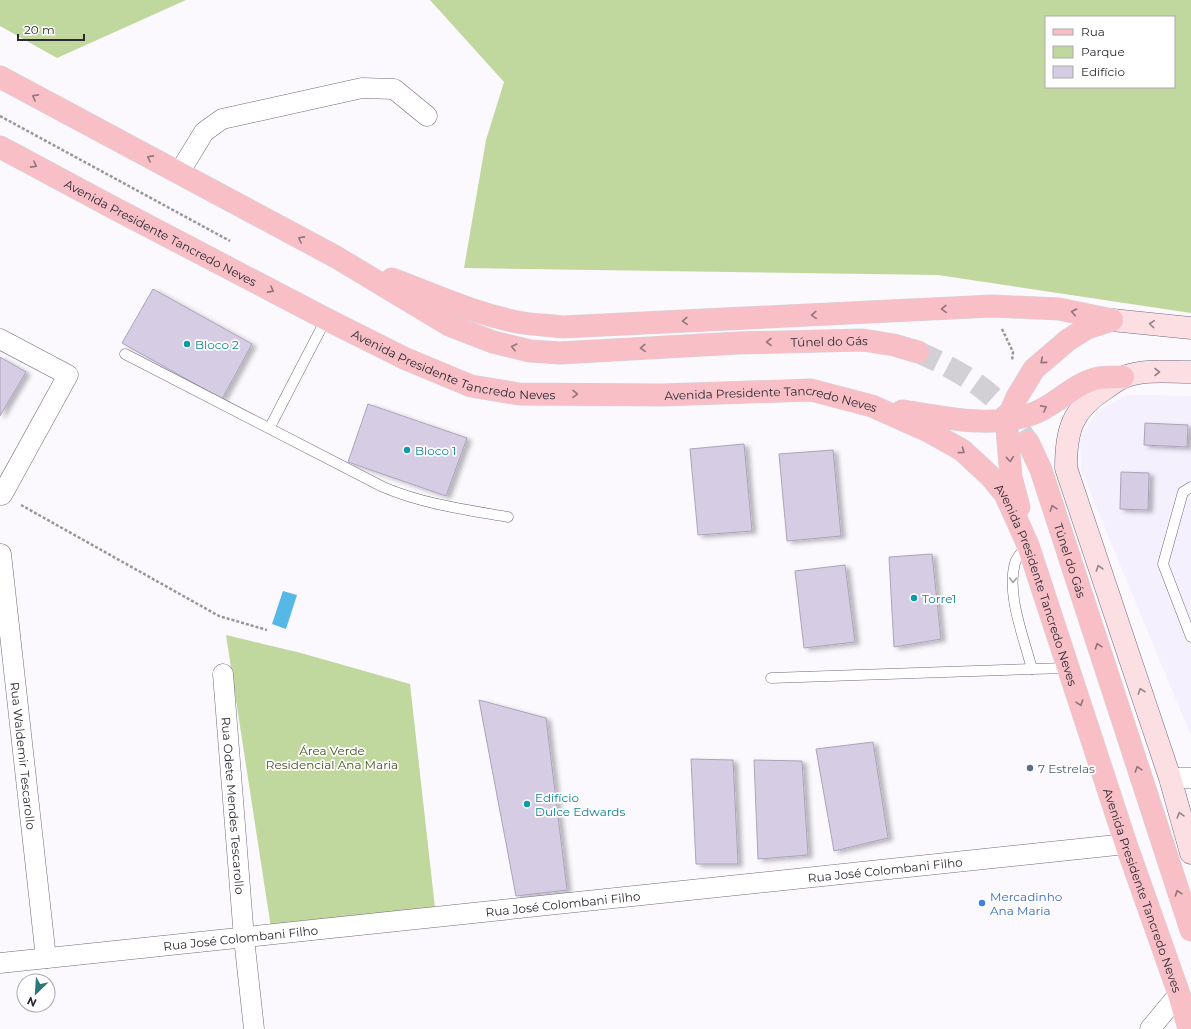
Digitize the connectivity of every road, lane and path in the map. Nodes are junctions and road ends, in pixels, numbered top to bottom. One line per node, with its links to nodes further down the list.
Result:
1 (0, 77): 4 (main road, one-way to 1)
2 (427, 116): 4 (street)
3 (0, 147): 6 (main road, Avenida Presidente Tancredo Neves, one-way to 6)
4 (178, 173): 5 (main road, one-way to 4)
5 (336, 257): 7 (main road, one-way to 5); 10 (main road, Túnel do Gás, one-way to 5)
6 (326, 319): 14 (main road, Avenida Presidente Tancredo Neves, one-way to 14); 16 (lane)
7 (1112, 320): 8 (main road, one-way to 7); 15 (main road, one-way to 15)
8 (1191, 328)
9 (0, 339): 19 (street)
10 (918, 352)
11 (125, 354): 16 (lane)
12 (1191, 372): 13 (main road, one-way to 12)
13 (1123, 377): 15 (main road, one-way to 13); 29 (main road, one-way to 13)
14 (872, 406): 15 (main road); 21 (main road, Avenida Presidente Tancredo Neves, one-way to 21)
15 (1008, 420): 21 (main road, one-way to 21)
16 (270, 427): 20 (lane)
17 (1028, 442): 32 (main road, Túnel do Gás, one-way to 17)
18 (1191, 487): 24 (lane)
19 (2, 495): 23 (path)
20 (508, 517)
21 (1028, 545): 25 (main road, Avenida Presidente Tancredo Neves); 26 (lane, one-way to 26)
22 (1, 554): 34 (street, Rua Waldemir Tescarollo)
23 (267, 630)
24 (1191, 637)
25 (1068, 668): 26 (lane); 30 (main road, Avenida Presidente Tancredo Neves, one-way to 30)
26 (1032, 669): 28 (lane)
27 (223, 674): 33 (street, Rua Odete Mendes Tescarollo)
28 (771, 678)
29 (1180, 778): 31 (main road, one-way to 29)
30 (1126, 844): 33 (street, Rua José Colombani Filho); 36 (main road, Avenida Presidente Tancredo Neves)
31 (1191, 853)
32 (1191, 930)
33 (244, 938): 34 (street, Rua José Colombani Filho); 37 (street, Rua Odete Mendes Tescarollo)
34 (46, 958): 35 (street, Rua José Colombani Filho)
35 (0, 963)
36 (1178, 994): 38 (street); 39 (main road, Avenida Presidente Tancredo Neves)
37 (254, 1029)
38 (1150, 1029)
39 (1189, 1029)

